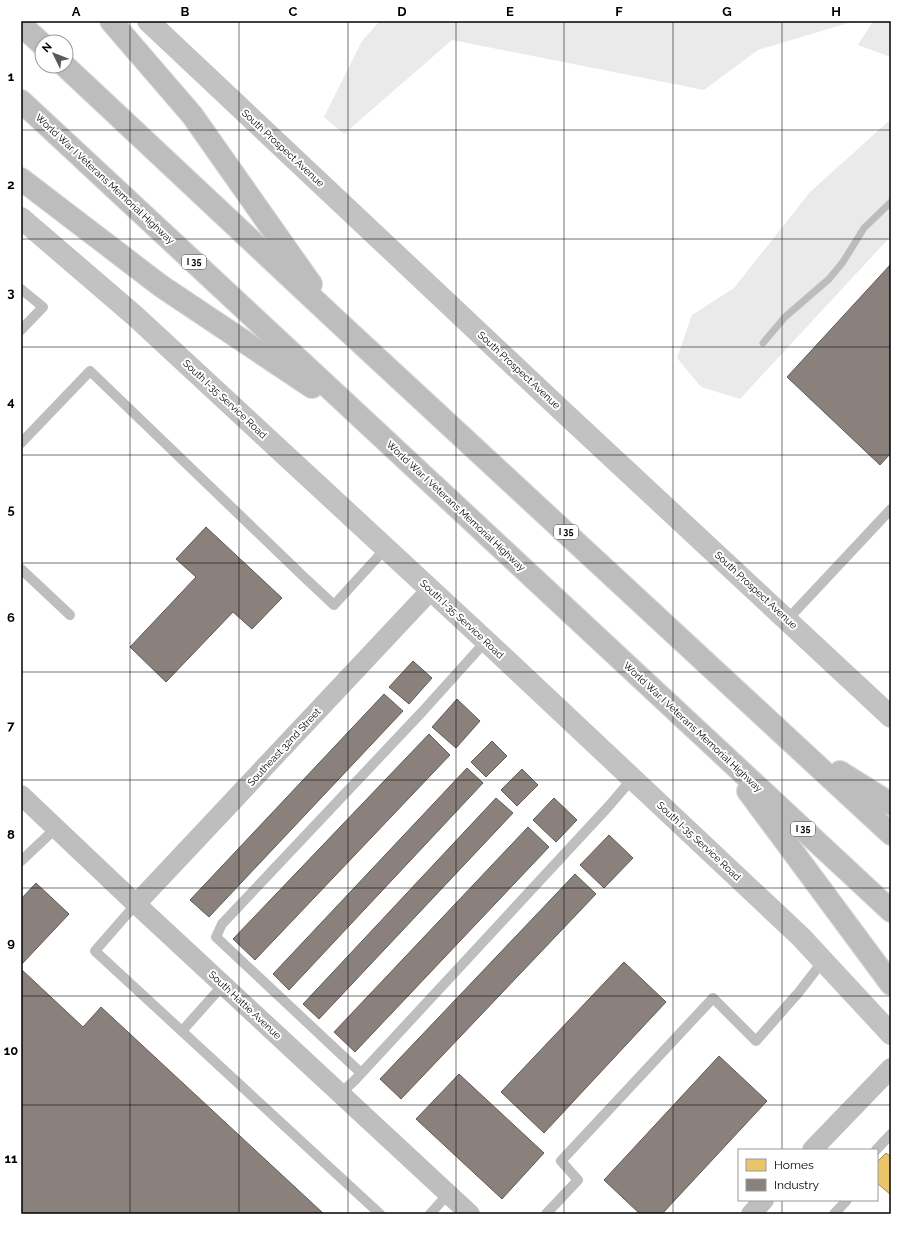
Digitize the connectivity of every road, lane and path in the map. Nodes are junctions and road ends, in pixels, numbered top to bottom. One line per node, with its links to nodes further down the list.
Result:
1 (111, 21): 10 (highway)
2 (148, 21): 19 (main road, South Prospect Avenue)
3 (21, 25): 4 (highway)
4 (34, 37)
5 (74, 74): 10 (highway, I 35)
6 (21, 101): 12 (highway, World War I Veterans Memorial Highway / I 35)
7 (21, 179): 12 (highway)
8 (21, 218): 15 (main road, South I-35 Service Road)
9 (21, 289): 11 (lane)
10 (337, 321): 22 (highway, I 35)
11 (21, 330)
12 (366, 423): 23 (highway, World War I Veterans Memorial Highway / I 35)
13 (21, 443): 15 (lane)
14 (891, 509): 19 (lane)
15 (386, 548): 17 (main road, South I-35 Service Road)
16 (21, 569): 18 (lane)
17 (431, 590): 20 (main road, South I-35 Service Road); 30 (street, Southeast 32nd Street)
18 (70, 615)
19 (788, 619): 21 (main road, South Prospect Avenue)
20 (486, 641): 24 (main road, South I-35 Service Road); 38 (lane)
21 (891, 717)
22 (795, 744): 26 (highway); 28 (highway, I 35)
23 (715, 747): 31 (highway, World War I Veterans Memorial Highway / I 35); 33 (highway)
24 (632, 779): 32 (main road, South I-35 Service Road); 38 (lane)
25 (21, 795): 27 (street, South Hattie Avenue)
26 (891, 804)
27 (56, 828): 29 (lane); 30 (street, South Hattie Avenue)
28 (891, 834)
29 (21, 861)
30 (136, 904): 34 (street, South Hattie Avenue); 35 (lane)
31 (891, 911)
32 (823, 961): 36 (main road, South I-35 Service Road); 49 (lane)
33 (891, 984)
34 (223, 985): 35 (lane); 39 (street, South Hattie Avenue)
35 (182, 1031): 46 (lane)
36 (891, 1034)
37 (891, 1068): 41 (street)
38 (361, 1073): 39 (lane)
39 (340, 1094): 43 (street, South Hattie Avenue)
40 (891, 1134): 42 (lane)
41 (813, 1149)
42 (877, 1149)
43 (448, 1194): 47 (lane); 48 (street, South Hattie Avenue)
44 (763, 1201): 50 (street)
45 (846, 1201): 51 (lane)
46 (380, 1214)
47 (430, 1214)
48 (470, 1214)
49 (546, 1214)
50 (751, 1214)
51 (834, 1214)

